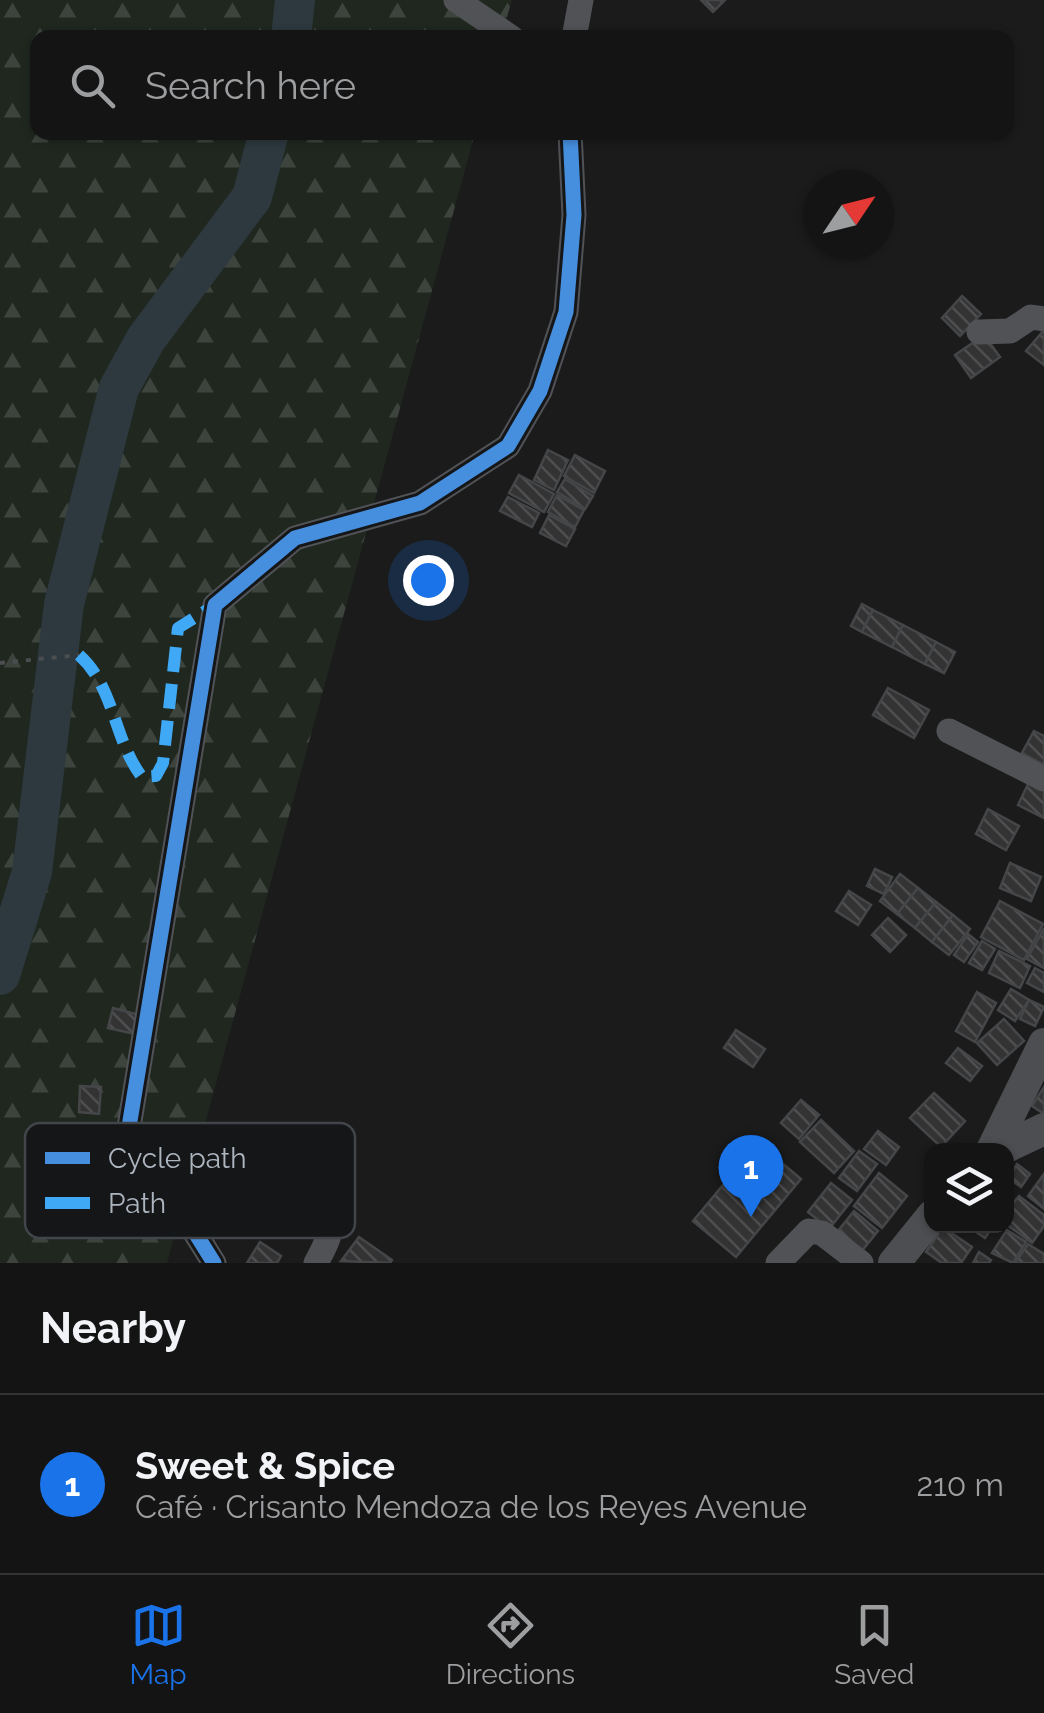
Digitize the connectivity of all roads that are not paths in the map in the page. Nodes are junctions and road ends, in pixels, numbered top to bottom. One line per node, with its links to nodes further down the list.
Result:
1 (456, 0): 3 (street)
2 (582, 0): 4 (street)
3 (500, 30)
4 (576, 30)
5 (570, 140): 11 (street)
6 (1044, 319): 7 (street)
7 (979, 332)
8 (949, 731): 9 (street)
9 (1044, 779)
10 (1044, 1044): 13 (main road)
11 (131, 1123)
12 (1044, 1129): 14 (main road)
13 (995, 1143)
14 (1014, 1143)
15 (924, 1226): 22 (main road)
16 (199, 1238): 18 (street)
17 (328, 1238): 19 (street)
18 (214, 1263)
19 (316, 1263)
20 (778, 1263): 21 (street)
21 (861, 1263)
22 (894, 1263)

